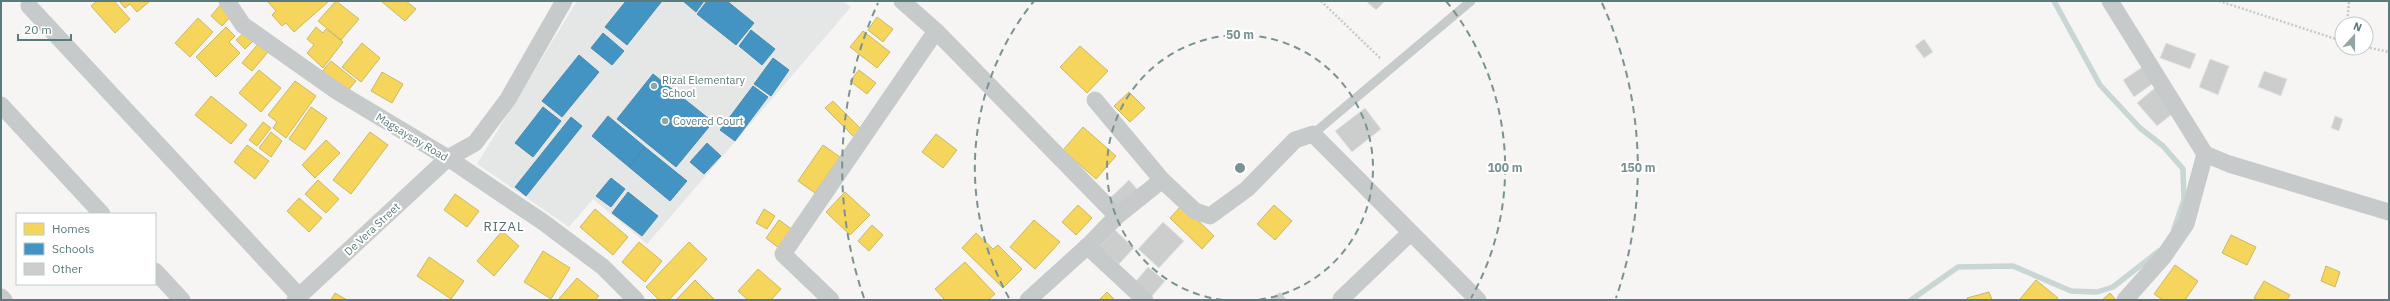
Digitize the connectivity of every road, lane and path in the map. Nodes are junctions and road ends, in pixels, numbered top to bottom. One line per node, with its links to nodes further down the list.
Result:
1 (227, 1): 20 (street, Magsaysay Road)
2 (564, 1): 20 (street, De Vera Street)
3 (902, 1): 11 (street)
4 (1321, 1): 15 (path)
5 (1471, 1): 15 (lane)
6 (2110, 1): 19 (street)
7 (2219, 1): 12 (path)
8 (2349, 1): 10 (path)
9 (29, 6): 29 (street)
10 (2348, 16)
11 (936, 31): 24 (street); 35 (street)
12 (2334, 38)
13 (2374, 49): 14 (path)
14 (2389, 52)
15 (1390, 69): 18 (lane)
16 (1095, 100): 21 (street)
17 (1, 105): 23 (street)
18 (1312, 134): 21 (street); 25 (street)
19 (2204, 154): 22 (street); 30 (street)
20 (448, 158): 29 (street, De Vera Street); 34 (street, Magsaysay Road)
21 (1162, 180): 24 (street)
22 (2389, 212)
23 (101, 213)
24 (1117, 216): 26 (street)
25 (1410, 233): 31 (street); 38 (street)
26 (1087, 246): 36 (street); 37 (street)
27 (156, 272): 33 (street)
28 (1, 297): 32 (street)
29 (297, 298)
30 (2131, 298)
31 (1341, 299)
32 (4, 300)
33 (182, 300)
34 (636, 300)
35 (831, 300)
36 (1028, 300)
37 (1145, 300)
38 (1478, 300)

